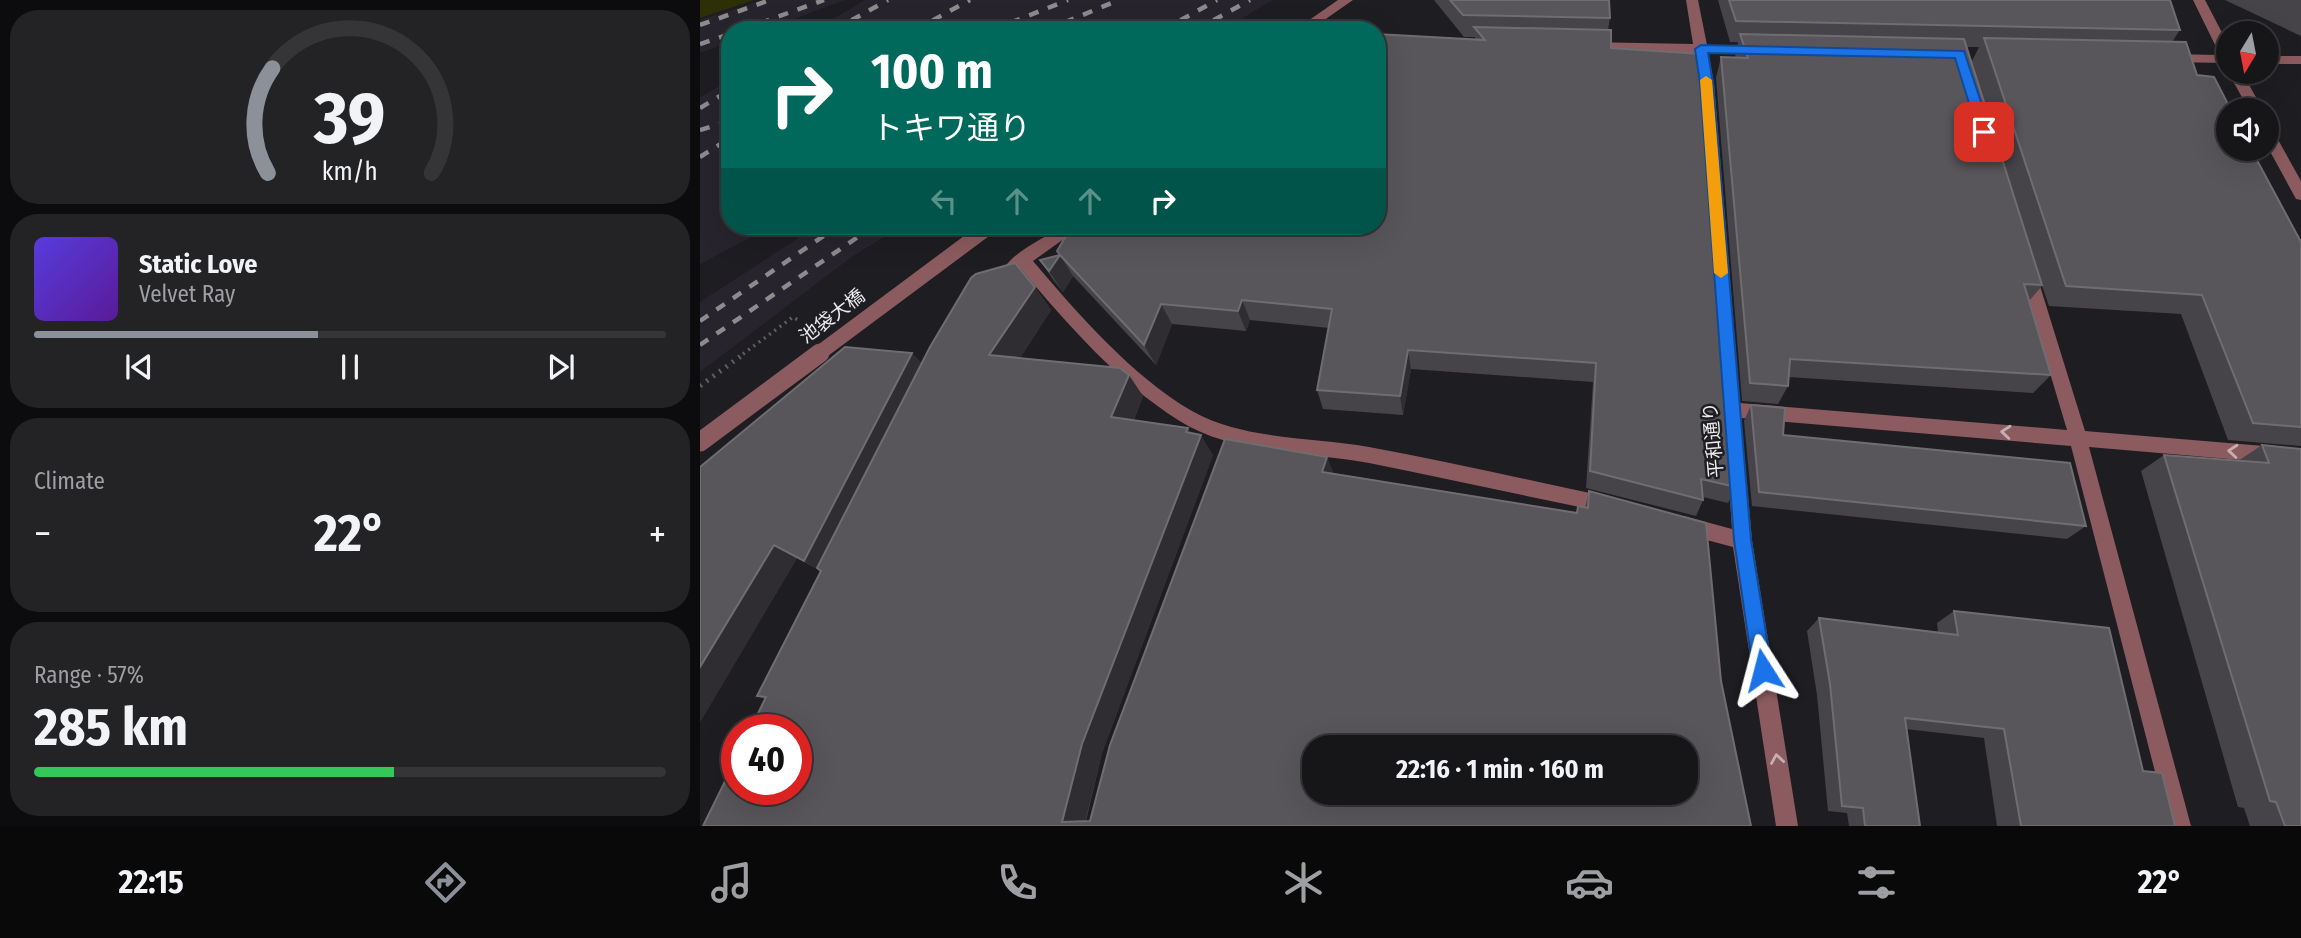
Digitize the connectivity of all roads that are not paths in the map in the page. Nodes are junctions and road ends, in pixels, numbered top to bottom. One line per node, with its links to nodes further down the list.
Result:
1 (1347, 0): 4 (street)
2 (1692, 0): 7 (street, 平和通り)
3 (2199, 0): 5 (street)
4 (1316, 21)
5 (2216, 35)
6 (1567, 46): 7 (street)
7 (1701, 49): 8 (street); 20 (street, 平和通り)
8 (1774, 50)
9 (2156, 58): 10 (street)
10 (2216, 59)
11 (2279, 60): 12 (street)
12 (2301, 60)
13 (2279, 154): 14 (street)
14 (2301, 195)
15 (978, 235): 22 (street, 池袋大橋, bridge)
16 (1060, 235): 18 (street)
17 (2021, 253): 21 (street)
18 (1022, 259): 19 (street); 24 (street)
19 (1002, 278)
20 (1732, 410): 21 (street, one-way to 20); 26 (street, 平和通り)
21 (2078, 438): 23 (street, one-way to 21); 28 (street)
22 (700, 442)
23 (2301, 457)
24 (1628, 510)
25 (1666, 520): 26 (street)
26 (1742, 540): 27 (street, 平和通り, one-way to 26)
27 (1787, 826)
28 (2180, 826)

